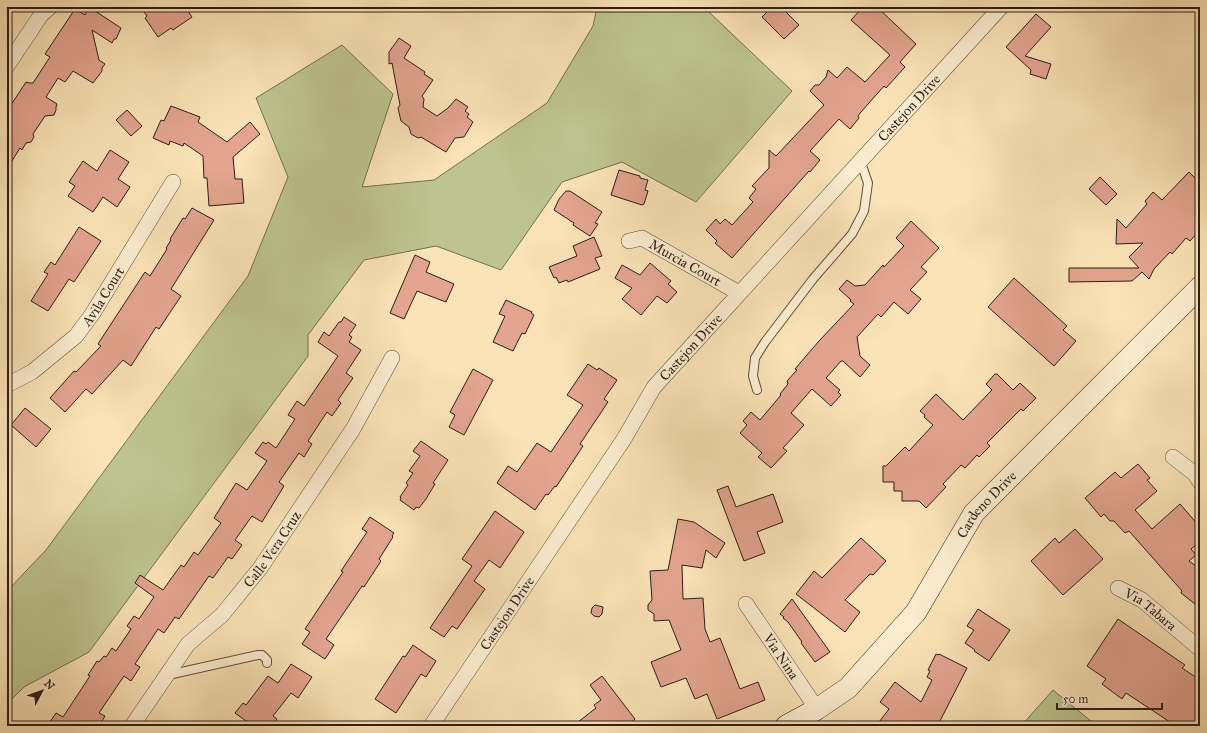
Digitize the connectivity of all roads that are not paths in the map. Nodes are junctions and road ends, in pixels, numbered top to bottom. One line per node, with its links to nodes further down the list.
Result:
1 (50, 7): 3 (street)
2 (999, 8): 4 (street, Castejon Drive)
3 (7, 66)
4 (860, 160): 8 (street, Castejon Drive); 11 (lane)
5 (173, 182): 10 (street, Avila Court)
6 (629, 241): 8 (street, Murcia Court)
7 (1200, 287): 19 (street, Cardeno Drive)
8 (739, 293): 21 (street, Castejon Drive)
9 (392, 358): 18 (street, Calle Vera Cruz)
10 (7, 385)
11 (757, 390)
12 (1172, 457): 13 (street)
13 (1200, 482)
14 (1118, 588): 16 (street, Via Tabara)
15 (746, 604): 19 (street, Via Nina)
16 (1200, 649)
17 (267, 663): 18 (lane)
18 (167, 675): 20 (street, Calle Vera Cruz)
19 (817, 709): 22 (street, Cardeno Drive)
20 (132, 726)
21 (431, 726)
22 (786, 726)

